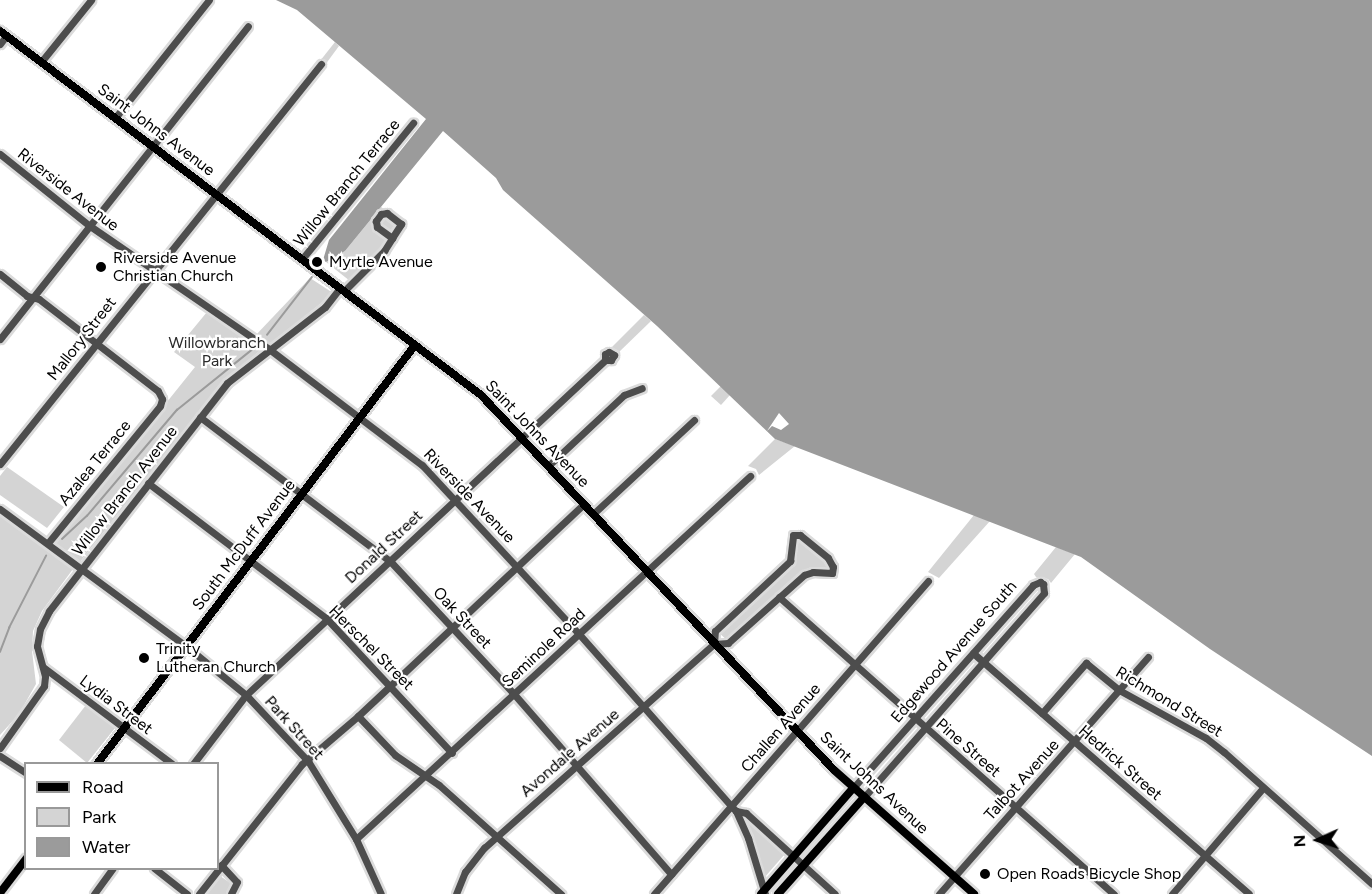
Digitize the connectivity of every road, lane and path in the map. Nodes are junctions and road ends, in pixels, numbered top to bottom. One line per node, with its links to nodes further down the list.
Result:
1 (91, 0): 6 (street)
2 (209, 0): 8 (street)
3 (248, 26): 10 (street)
4 (3, 34): 5 (street); 6 (main road, Saint Johns Avenue)
5 (0, 45)
6 (41, 62): 8 (main road, Saint Johns Avenue)
7 (321, 64): 12 (street, Mallory Street)
8 (115, 118): 10 (main road, Saint Johns Avenue)
9 (413, 123): 15 (street, Willow Branch Terrace)
10 (153, 147): 12 (main road, Saint Johns Avenue); 13 (street)
11 (0, 154): 13 (street, Riverside Avenue)
12 (215, 194): 15 (main road, Saint Johns Avenue); 16 (street, Mallory Street)
13 (90, 226): 16 (street, Riverside Avenue); 19 (street)
14 (392, 238): 18 (street, Willow Branch Avenue)
15 (302, 259): 18 (main road, Saint Johns Avenue)
16 (154, 270): 21 (street, Mallory Street); 23 (street, Riverside Avenue)
17 (0, 274): 19 (street)
18 (342, 290): 22 (main road, Saint Johns Avenue); 23 (street, Willow Branch Avenue)
19 (33, 298): 20 (street); 21 (street)
20 (0, 339)
21 (95, 344): 30 (street, Mallory Street); 39 (street, Azalea Terrace)
22 (415, 345): 27 (main road, South McDuff Avenue); 29 (main road, Saint Johns Avenue)
23 (269, 349): 26 (street, Willow Branch Avenue); 27 (street, Riverside Avenue)
24 (604, 360): 29 (street, Donald Street)
25 (642, 388): 31 (street)
26 (200, 417): 33 (street, Willow Branch Avenue); 34 (street, Oak Street)
27 (360, 417): 34 (main road, South McDuff Avenue); 35 (street, Riverside Avenue)
28 (694, 420): 38 (street)
29 (522, 437): 31 (main road, Saint Johns Avenue); 35 (street, Donald Street)
30 (0, 464)
31 (548, 466): 36 (main road, Saint Johns Avenue)
32 (750, 476): 44 (street, Seminole Road)
33 (148, 483): 40 (street, Herschel Street); 43 (street, Willow Branch Avenue)
34 (302, 493): 40 (main road, South McDuff Avenue); 41 (street, Oak Street)
35 (455, 499): 41 (street, Donald Street); 42 (street, Riverside Avenue)
36 (584, 504): 38 (main road, Saint Johns Avenue); 42 (street)
37 (0, 508): 39 (street, Park Street)
38 (593, 514): 44 (main road, Saint Johns Avenue)
39 (48, 543): 43 (street, Park Street)
40 (250, 561): 47 (street, Herschel Street); 51 (main road, South McDuff Avenue)
41 (390, 561): 47 (street, Donald Street); 48 (street, Oak Street)
42 (517, 566): 48 (street); 49 (street, Riverside Avenue)
43 (82, 568): 51 (street, Park Street); 56 (street, Willow Branch Avenue)
44 (647, 571): 49 (street, Seminole Road); 50 (main road, Saint Johns Avenue)
45 (928, 581): 55 (street, Challen Avenue)
46 (778, 597): 50 (street); 50 (street); 55 (street, Pine Street)
47 (327, 619): 57 (street, Herschel Street); 60 (street, Donald Street)
48 (452, 627): 57 (street); 59 (street, Oak Street)
49 (579, 634): 59 (street, Seminole Road); 61 (street, Riverside Avenue)
50 (714, 644): 61 (street, Avondale Avenue); 67 (main road, Saint Johns Avenue)
51 (186, 646): 60 (street, Park Street); 65 (main road, South McDuff Avenue)
52 (973, 652): 54 (street, Hedrick Street); 54 (street, Edgewood Avenue South); 64 (street, Edgewood Avenue South)
53 (1148, 657): 58 (street, Talbot Avenue)
54 (984, 661): 62 (street, Hedrick Street); 66 (street, Edgewood Avenue South)
55 (854, 665): 64 (street, Pine Street); 67 (street, Challen Avenue)
56 (42, 667): 65 (street, Lydia Street); 69 (street, Willow Branch Avenue)
57 (389, 686): 63 (street); 70 (street, Herschel Street)
58 (1119, 690): 62 (street, Richmond Street); 68 (street, Talbot Avenue); 80 (street, Richmond Street)
59 (514, 694): 70 (street, Seminole Road); 76 (street, Oak Street)
60 (246, 695): 72 (street, Park Street); 75 (street, Donald Street)
61 (643, 707): 76 (street, Avondale Avenue); 83 (street, Riverside Avenue)
62 (1042, 713): 68 (street, Hedrick Street)
63 (358, 716): 72 (street); 78 (street)
64 (914, 719): 66 (street, Pine Street); 79 (street, Edgewood Avenue South)
65 (124, 727): 73 (main road, South McDuff Avenue); 74 (street, Lydia Street)
66 (925, 728): 81 (street, Edgewood Avenue South); 82 (street, Pine Street)
67 (796, 731): 79 (main road, Saint Johns Avenue); 83 (street, Challen Avenue)
68 (1075, 742): 82 (street, Talbot Avenue); 86 (street, Hedrick Street)
69 (0, 748)
70 (452, 753): 78 (street, Seminole Road)
71 (0, 756): 77 (street)
72 (308, 761): 85 (street, Park Street); 89 (street)
73 (98, 762)
74 (169, 762)
75 (195, 762)
76 (577, 765): 84 (street, Avondale Avenue); 95 (street, Oak Street)
77 (24, 772)
78 (426, 777): 84 (street); 85 (street, Seminole Road)
79 (853, 788): 81 (main road, Saint Johns Avenue); 87 (main road, Edgewood Avenue South)
80 (1263, 788): 86 (street); 97 (street, Richmond Street)
81 (864, 797): 90 (main road, Edgewood Avenue South); 96 (main road, Saint Johns Avenue)
82 (1016, 808): 96 (street, Talbot Avenue); 112 (street, Pine Street)
83 (733, 809): 87 (street, Riverside Avenue); 95 (street, Challen Avenue); 99 (street)
84 (496, 837): 105 (street, Avondale Avenue); 106 (street)
85 (356, 839): 104 (street, Park Street)
86 (1205, 856): 113 (street); 114 (street, Hedrick Street)
87 (794, 857): 90 (street, Riverside Avenue); 99 (main road, Edgewood Avenue South)
88 (24, 862): 98 (main road)
89 (221, 865): 91 (street); 103 (street)
90 (803, 865): 108 (main road, Edgewood Avenue South); 109 (street, Riverside Avenue)
91 (219, 868)
92 (112, 870): 100 (street)
93 (157, 870): 101 (street)
94 (217, 870): 102 (street)
95 (671, 874): 107 (street, Challen Avenue)
96 (955, 877): 110 (street, Talbot Avenue); 111 (main road, Saint Johns Avenue)
97 (1372, 884)
98 (0, 893)
99 (763, 893)
100 (94, 894)
101 (188, 894)
102 (199, 894)
103 (231, 894)
104 (381, 894)
105 (456, 894)
106 (560, 894)
107 (654, 894)
108 (778, 894)
109 (835, 894)
110 (939, 894)
111 (974, 894)
112 (1114, 894)
113 (1172, 894)
114 (1249, 894)

